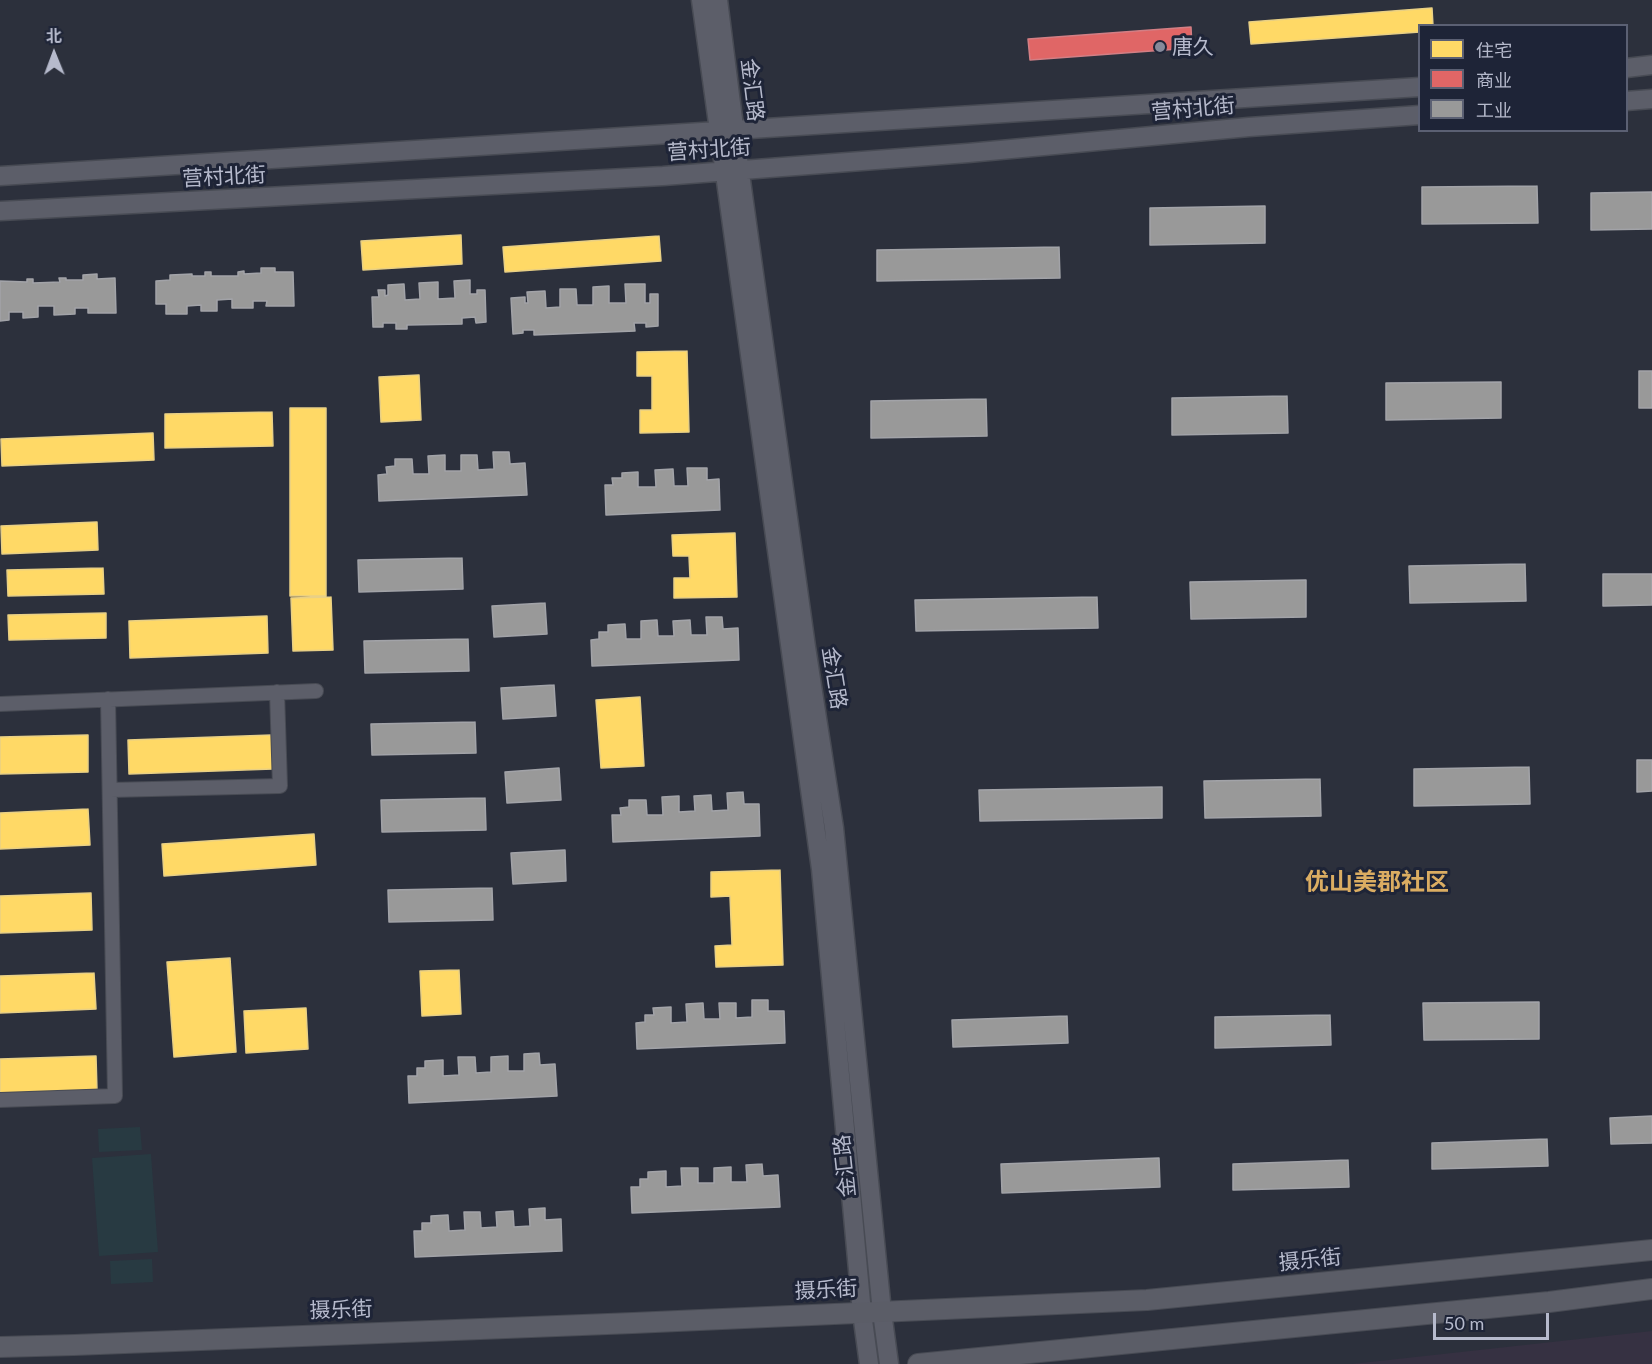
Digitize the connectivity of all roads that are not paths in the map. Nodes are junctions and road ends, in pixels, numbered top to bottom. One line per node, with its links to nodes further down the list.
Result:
1 (701, 0): 9 (street, 金汇路)
2 (718, 0): 9 (street, 金汇路)
3 (1652, 65): 4 (street)
4 (1628, 68)
5 (1418, 87): 9 (street, 营村北街)
6 (1652, 99): 7 (street)
7 (1628, 101)
8 (1418, 115): 10 (street, 营村北街)
9 (727, 131): 10 (street, 金汇路); 11 (street, 营村北街)
10 (732, 171): 12 (street, 营村北街); 21 (street, 金汇路); 22 (street, 金汇路)
11 (0, 176)
12 (0, 212)
13 (316, 691): 14 (street)
14 (277, 692): 15 (street); 17 (street)
15 (108, 699): 16 (street); 17 (street)
16 (0, 704)
17 (110, 790): 18 (street)
18 (0, 1100)
19 (1652, 1250): 21 (main road, 摄乐街)
20 (1652, 1289): 26 (main road)
21 (882, 1312): 22 (main road, 摄乐街); 25 (street, 金汇路)
22 (861, 1313): 23 (main road, 摄乐街); 24 (street, 金汇路)
23 (0, 1347)
24 (869, 1364)
25 (889, 1364)
26 (918, 1364)

